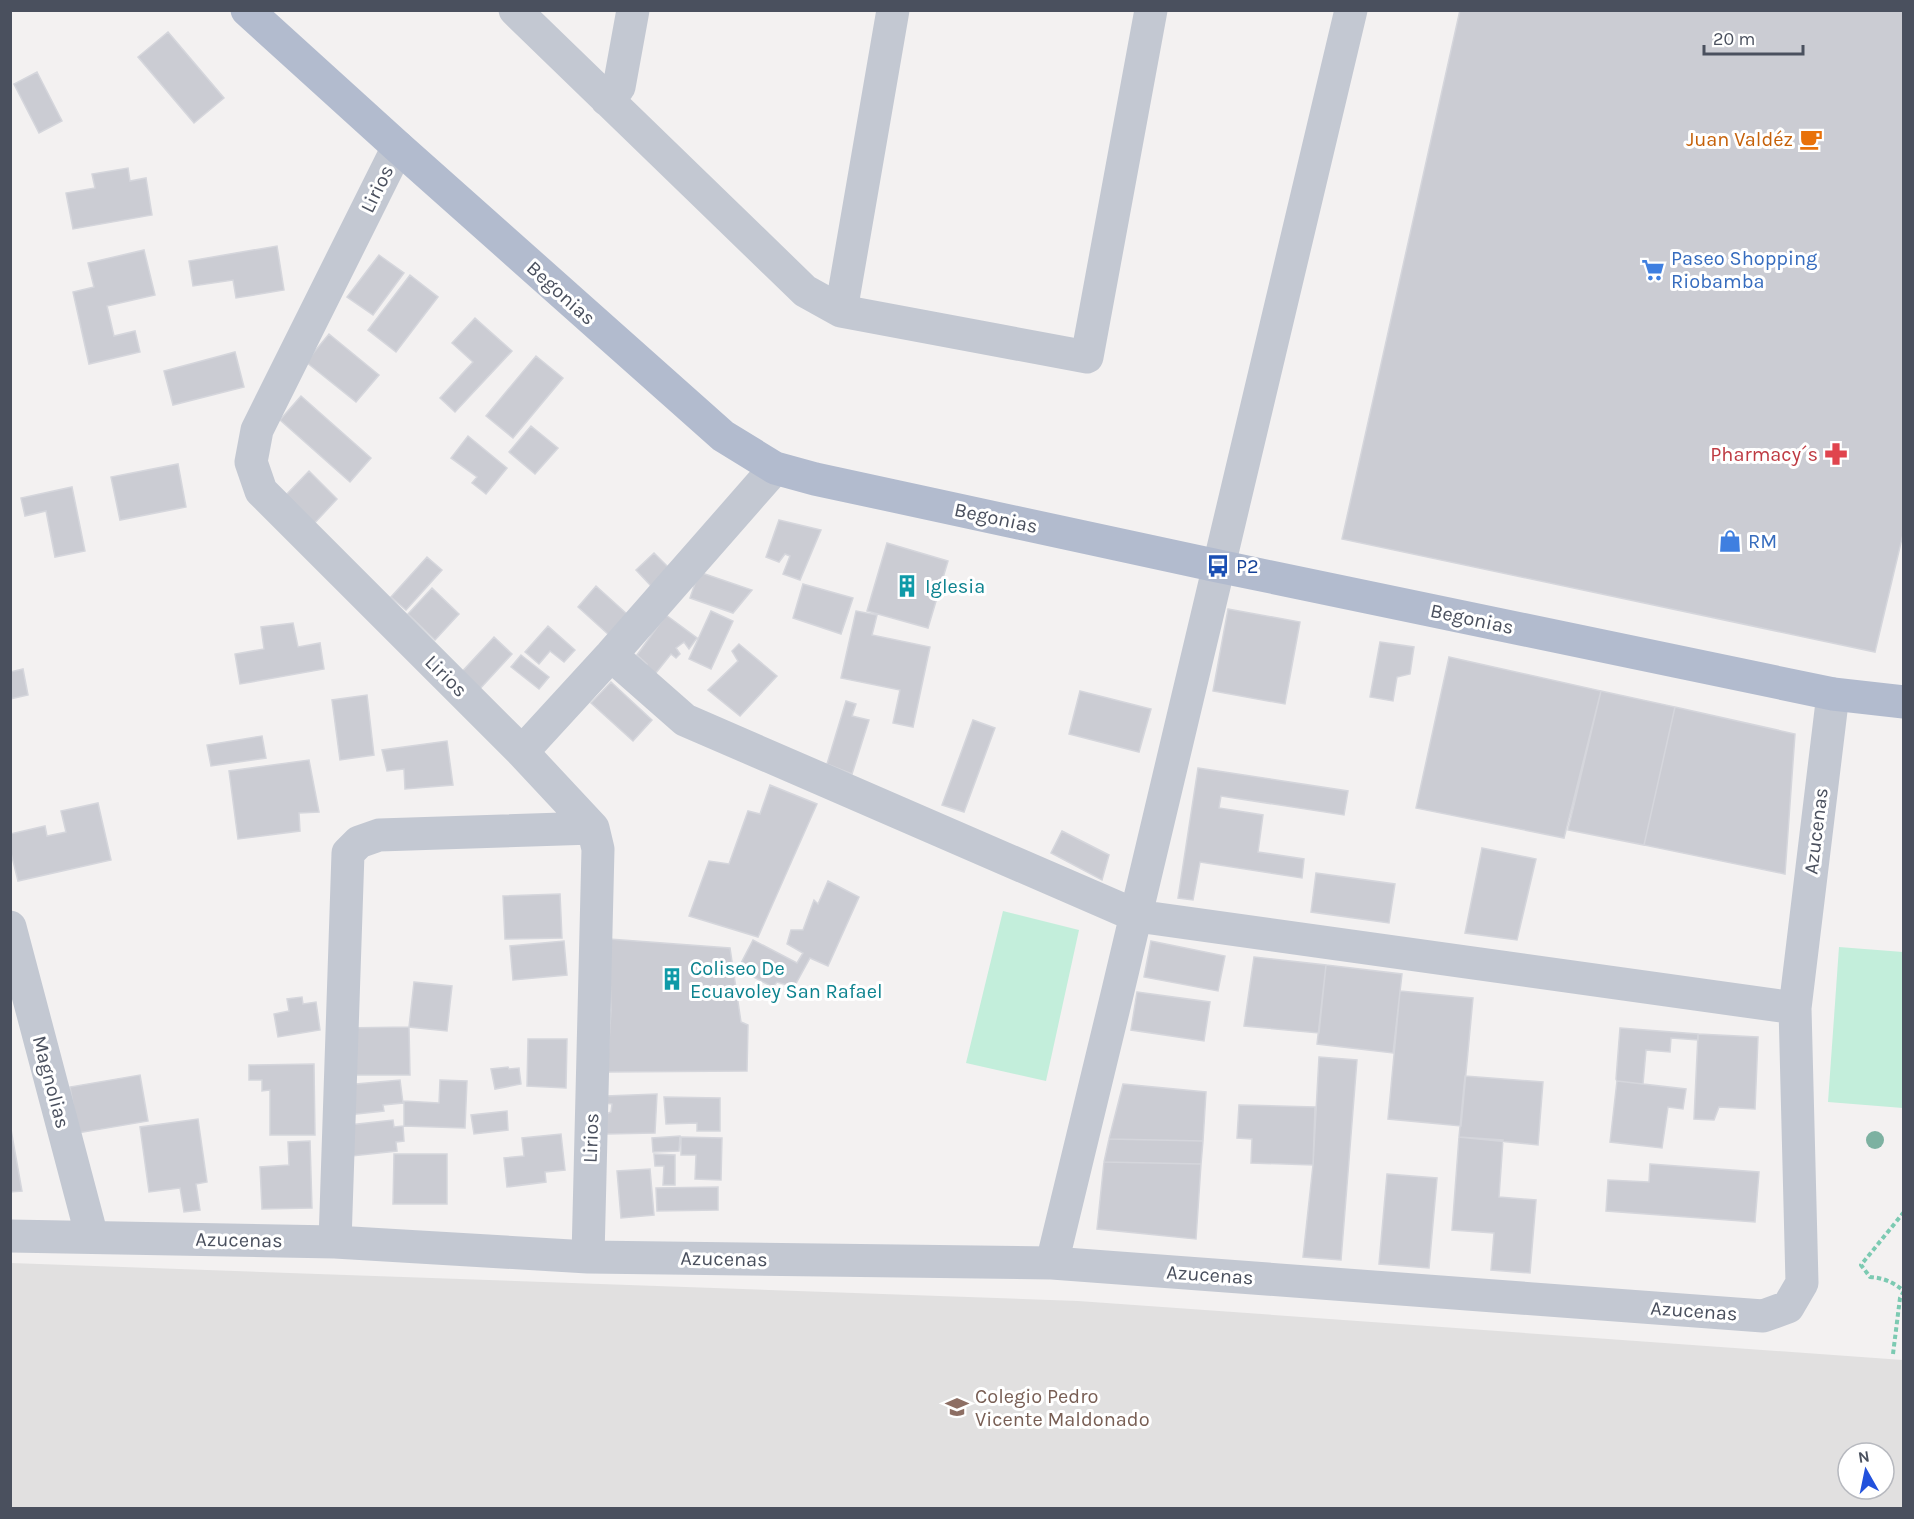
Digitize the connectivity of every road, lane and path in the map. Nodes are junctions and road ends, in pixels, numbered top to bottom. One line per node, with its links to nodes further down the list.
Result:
1 (247, 10): 8 (main road, Begonias)
2 (515, 10): 7 (street)
3 (633, 10): 7 (street)
4 (893, 10): 9 (street)
5 (1151, 10): 9 (street)
6 (1352, 10): 11 (street)
7 (607, 100): 9 (street)
8 (398, 147): 10 (main road, Begonias); 15 (street, Lirios)
9 (840, 311)
10 (775, 468): 11 (main road, Begonias); 12 (street)
11 (1218, 566): 13 (main road, Begonias); 17 (street)
12 (611, 655): 15 (street); 17 (street)
13 (1833, 694): 14 (main road, Begonias); 19 (street, Azucenas)
14 (1904, 702)
15 (522, 752): 16 (street, Lirios)
16 (593, 828): 23 (street); 24 (street, Lirios)
17 (1137, 916): 19 (street); 25 (street)
18 (10, 927): 22 (street, Magnolias)
19 (1795, 1008): 25 (street, Azucenas)
20 (1904, 1212): 26 (path)
21 (10, 1236): 22 (street, Azucenas)
22 (92, 1237): 23 (street, Azucenas)
23 (335, 1242): 24 (street, Azucenas)
24 (588, 1257): 25 (street, Azucenas)
25 (1052, 1263)
26 (1904, 1291): 27 (path)
27 (1893, 1354)

